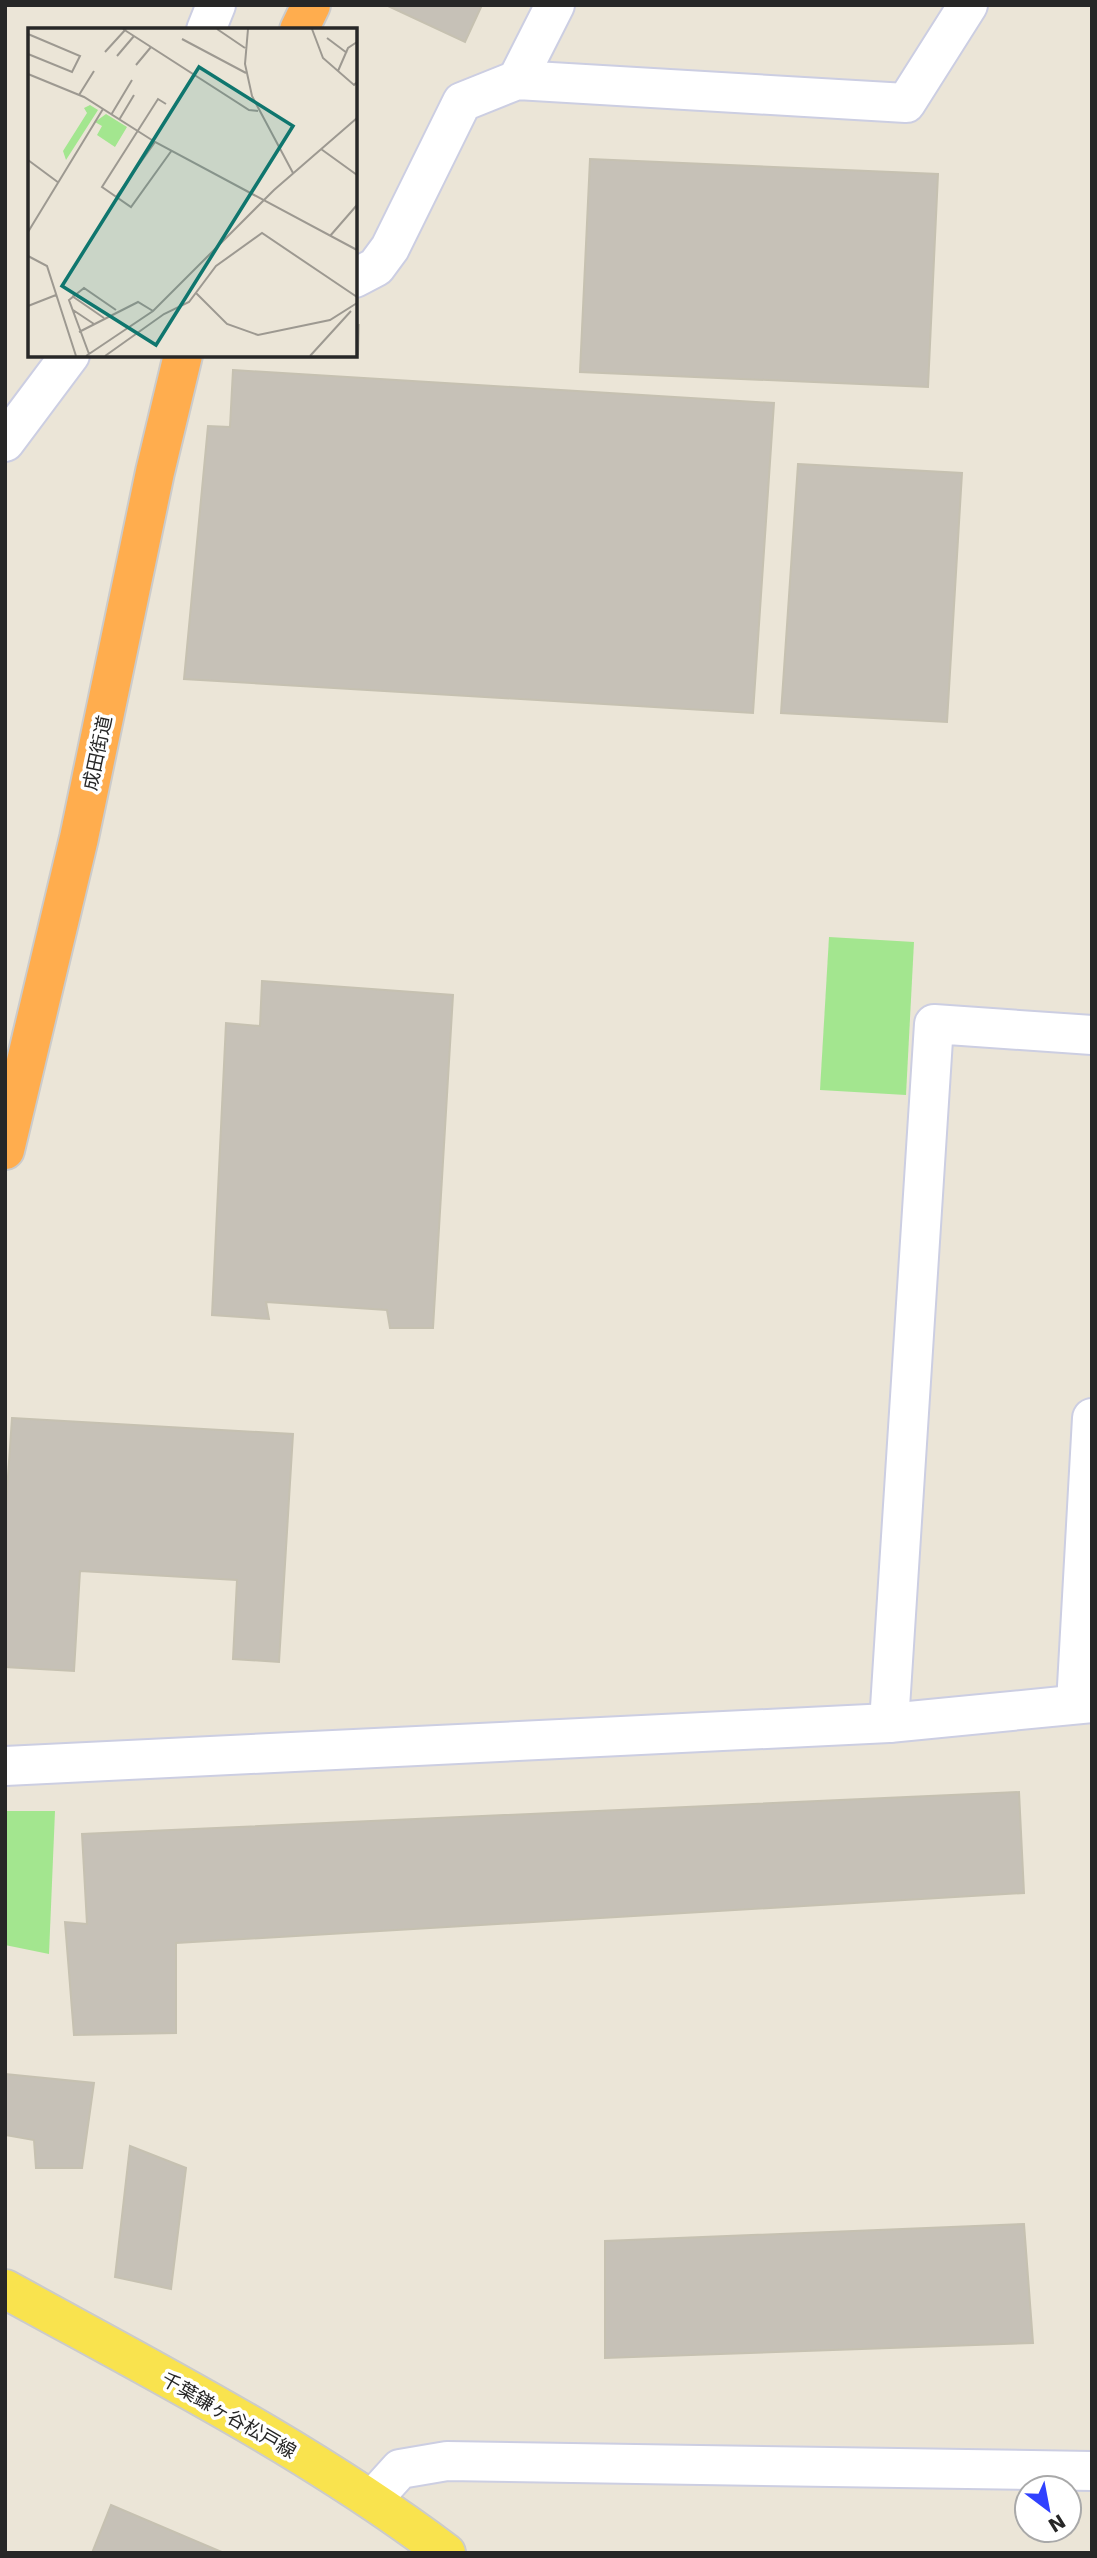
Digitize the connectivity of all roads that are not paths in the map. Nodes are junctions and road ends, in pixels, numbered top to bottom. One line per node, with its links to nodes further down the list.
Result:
1 (216, 5): 5 (street)
2 (310, 5): 6 (highway)
3 (555, 5): 7 (street)
4 (968, 5): 7 (street)
5 (207, 28)
6 (300, 28)
7 (517, 80): 8 (street)
8 (357, 277)
9 (69, 357): 11 (street)
10 (183, 357): 13 (highway, 成田街道)
11 (5, 442)
12 (1092, 1035): 16 (street)
13 (5, 1150)
14 (1092, 1418): 15 (street)
15 (1084, 1703): 16 (street)
16 (889, 1723): 17 (street)
17 (5, 1766)
18 (5, 2289): 20 (main road, 千葉鎌ヶ谷松戸線)
19 (1092, 2472): 20 (street)
20 (372, 2500): 21 (main road, 千葉鎌ヶ谷松戸線)
21 (446, 2553)

